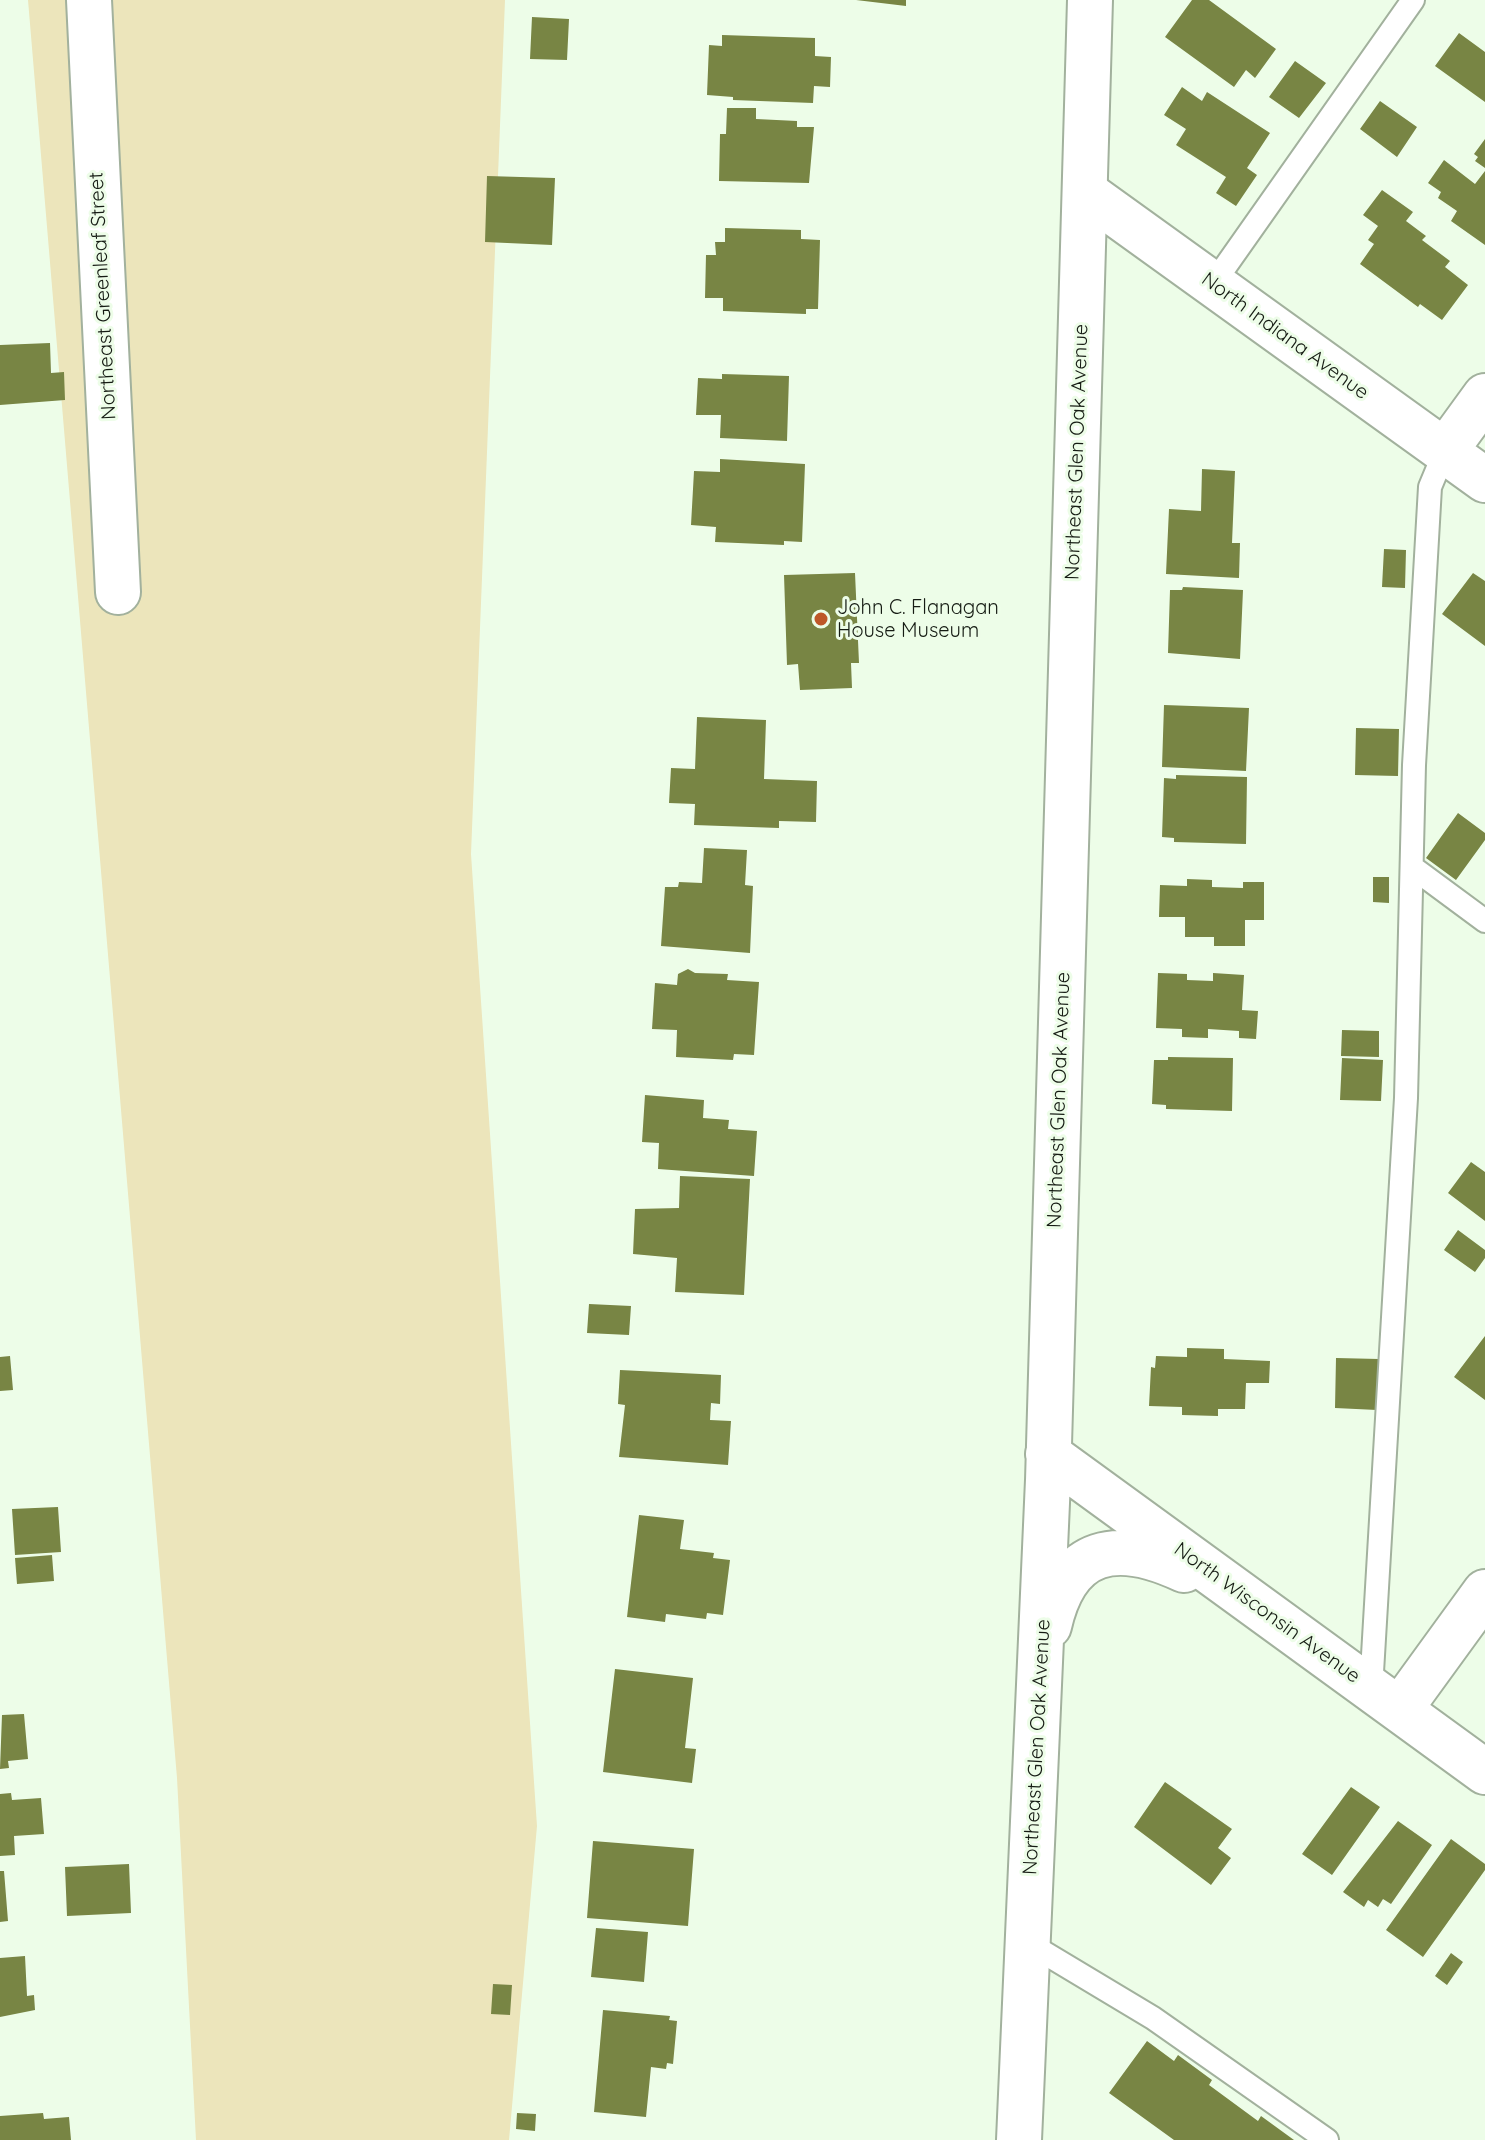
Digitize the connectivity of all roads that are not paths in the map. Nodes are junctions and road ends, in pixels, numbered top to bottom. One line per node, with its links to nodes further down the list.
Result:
1 (89, 0): 11 (street, Northeast Greenleaf Street)
2 (1090, 0): 5 (street, Northeast Glen Oak Avenue)
3 (1102, 0): 5 (street, Northeast Glen Oak Avenue)
4 (1413, 0): 7 (lane)
5 (1089, 59): 6 (street, Northeast Glen Oak Avenue)
6 (1085, 192): 7 (street, North Indiana Avenue); 14 (street, Northeast Glen Oak Avenue)
7 (1213, 284): 9 (street, North Indiana Avenue)
8 (1485, 396): 9 (street)
9 (1445, 451): 10 (street, North Indiana Avenue); 12 (lane)
10 (1485, 480)
11 (118, 592)
12 (1412, 867): 13 (lane); 18 (lane)
13 (1485, 921)
14 (1048, 1454): 16 (street, North Wisconsin Avenue); 17 (street, Northeast Glen Oak Avenue)
15 (1485, 1592): 18 (street)
16 (1279, 1621): 17 (street); 18 (street, North Wisconsin Avenue)
17 (1040, 1676): 20 (street, Northeast Glen Oak Avenue)
18 (1386, 1699): 19 (street, North Wisconsin Avenue)
19 (1485, 1772)
20 (1028, 1943): 21 (street, Northeast Glen Oak Avenue); 22 (lane)
21 (1019, 2140)
22 (1327, 2140)

